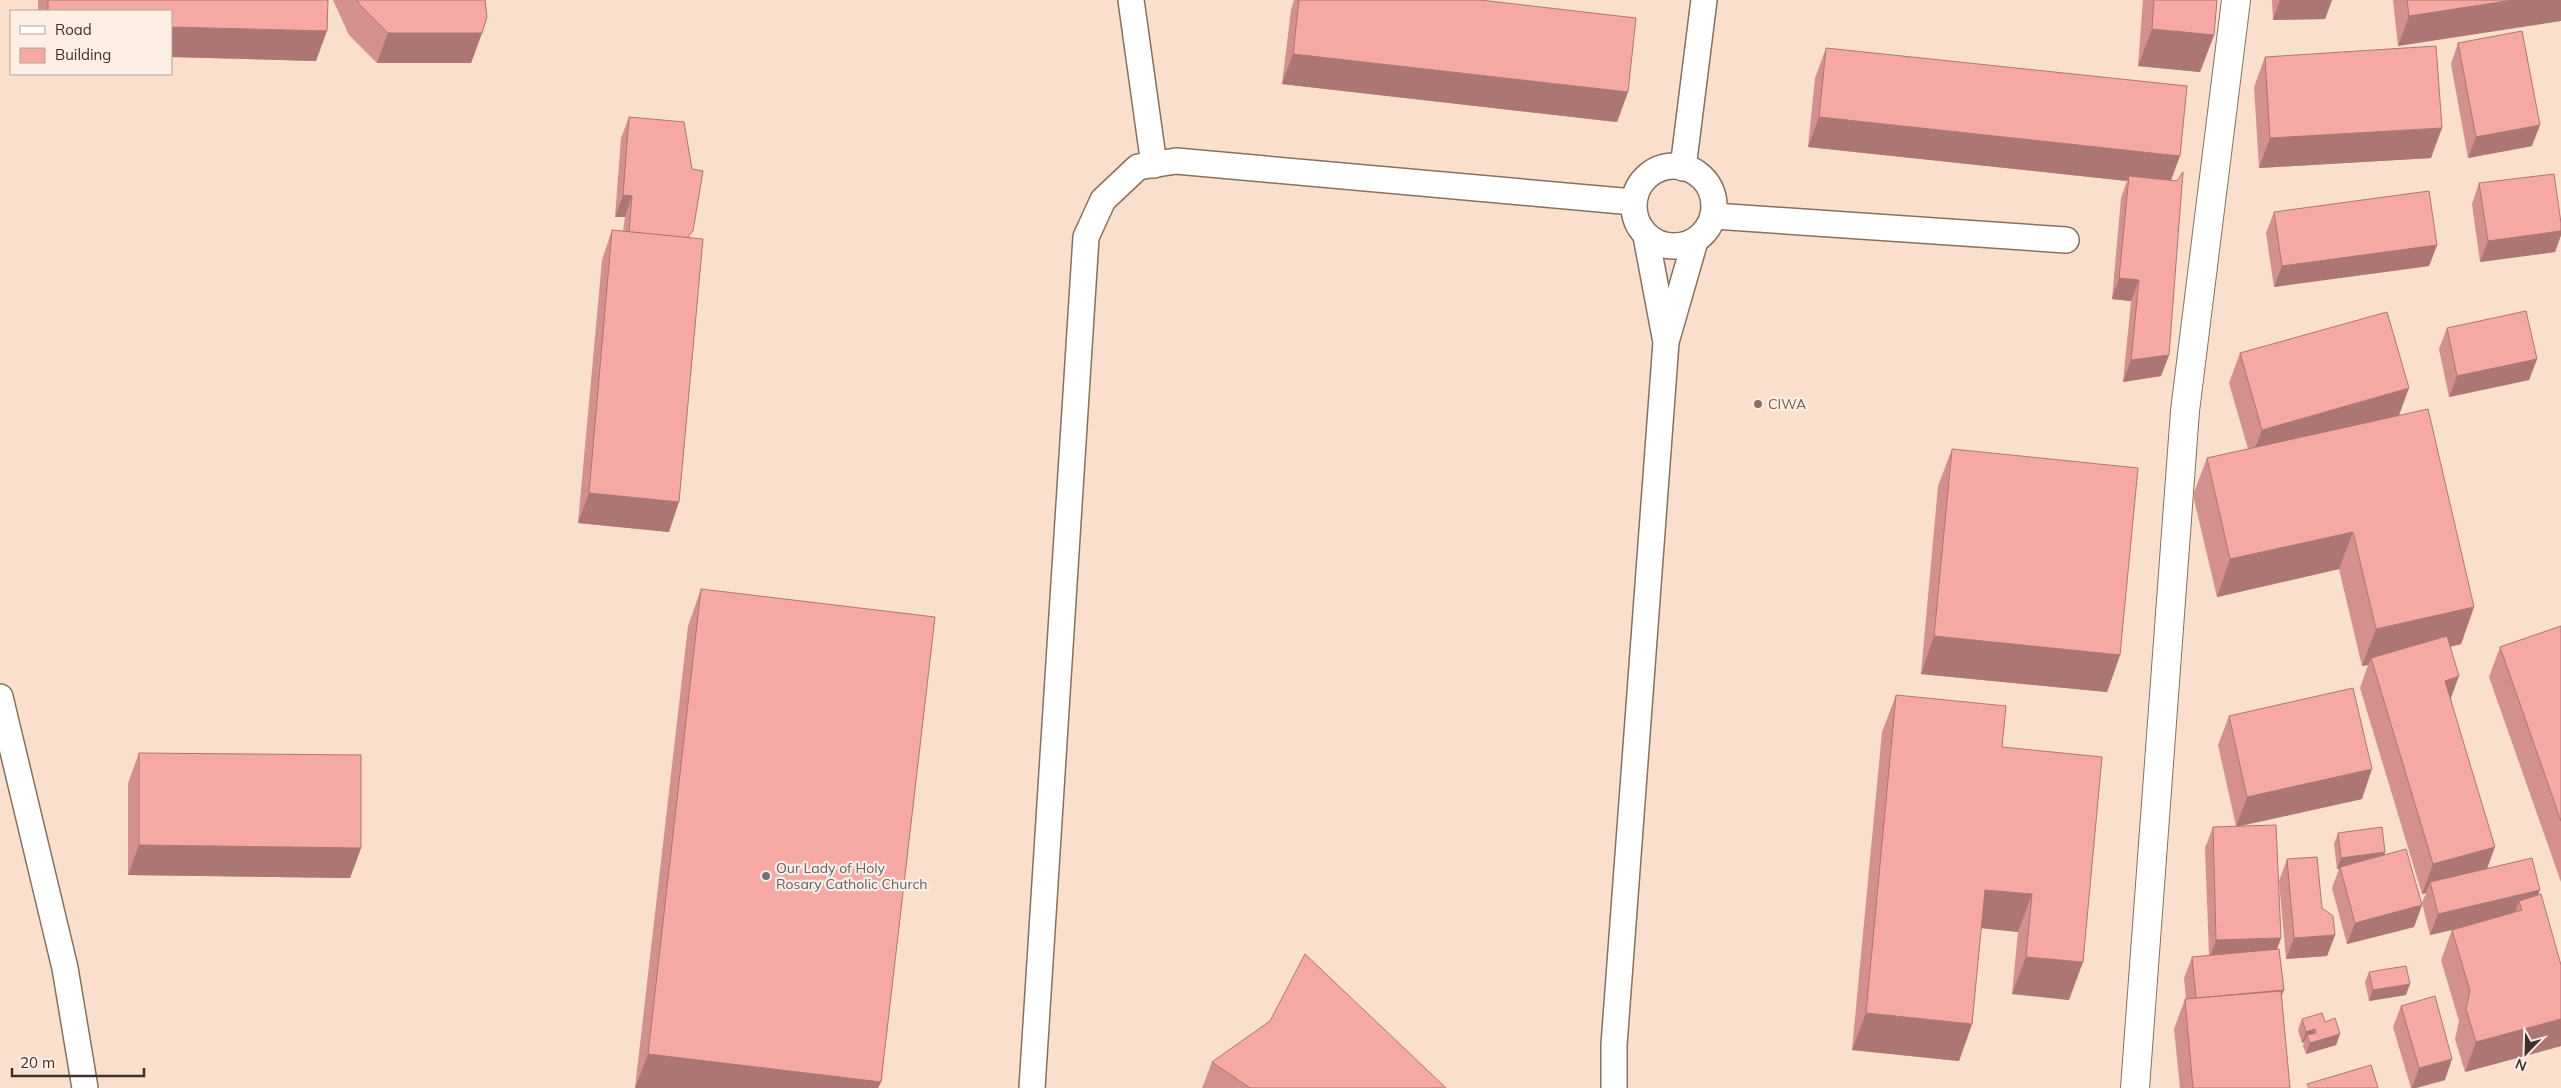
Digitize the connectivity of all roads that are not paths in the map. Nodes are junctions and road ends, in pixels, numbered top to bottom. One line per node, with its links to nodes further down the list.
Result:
1 (1131, 0): 4 (lane)
2 (1704, 0): 5 (lane)
3 (2236, 0): 16 (street)
4 (1154, 164): 6 (lane); 14 (lane)
5 (1683, 168): 6 (lane); 7 (lane)
6 (1633, 202): 8 (lane)
7 (1714, 216): 9 (lane); 10 (lane)
8 (1646, 236): 10 (lane); 11 (lane)
9 (2066, 240)
10 (1695, 241): 11 (lane)
11 (1666, 342): 15 (lane)
12 (0, 697): 13 (lane)
13 (85, 1088)
14 (1032, 1088)
15 (1614, 1088)
16 (2135, 1088)

